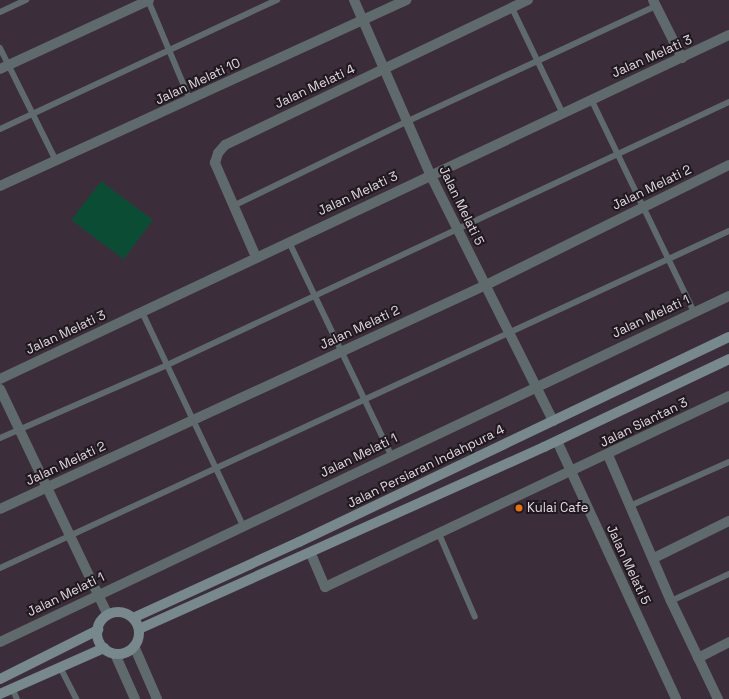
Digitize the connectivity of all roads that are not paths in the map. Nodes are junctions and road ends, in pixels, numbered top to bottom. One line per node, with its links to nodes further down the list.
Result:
1 (26, 0): 9 (lane)
2 (148, 0): 13 (lane); 16 (street)
3 (277, 0): 13 (lane)
4 (354, 0): 10 (street, Jalan Melati 5)
5 (407, 0): 10 (street, Jalan Melati 10)
6 (528, 0): 8 (street, Jalan Melati 4)
7 (655, 3): 14 (street); 15 (lane)
8 (512, 8): 15 (lane); 17 (street, Jalan Melati 4)
9 (0, 12)
10 (363, 21): 17 (street, Jalan Melati 5); 19 (street, Jalan Melati 10)
11 (729, 35): 14 (street, Jalan Melati 3)
12 (0, 48): 16 (lane)
13 (169, 49): 19 (lane); 22 (lane)
14 (682, 58): 18 (street, Jalan Melati 3)
15 (537, 62): 21 (lane); 23 (lane)
16 (4, 67): 22 (lane)
17 (384, 69): 23 (street, Jalan Melati 5); 30 (street, Jalan Melati 4)
18 (591, 98): 21 (street, Jalan Melati 3); 25 (lane)
19 (190, 100): 26 (street, Jalan Melati 10)
20 (729, 102): 25 (lane)
21 (562, 112): 28 (street, Jalan Melati 3)
22 (32, 114): 24 (lane); 26 (lane)
23 (408, 121): 28 (street, Jalan Melati 5); 30 (lane)
24 (0, 129)
25 (616, 153): 31 (lane); 32 (lane)
26 (56, 161): 29 (street, Jalan Melati 10)
27 (729, 166): 31 (street, Jalan Melati 2)
28 (430, 174): 32 (street, Jalan Melati 5); 34 (street, Jalan Melati 3)
29 (0, 186)
30 (233, 206): 35 (street, Jalan Melati 4)
31 (643, 206): 36 (lane); 37 (street, Jalan Melati 2)
32 (457, 227): 37 (street, Jalan Melati 5); 38 (lane)
33 (729, 231): 36 (lane)
34 (289, 242): 35 (street, Jalan Melati 3); 38 (lane)
35 (256, 257): 40 (street, Jalan Melati 3)
36 (669, 259): 41 (lane); 42 (lane)
37 (486, 285): 42 (street, Jalan Melati 5); 44 (street, Jalan Melati 2)
38 (314, 294): 44 (lane); 46 (lane)
39 (729, 296): 41 (street, Jalan Melati 1)
40 (142, 312): 46 (lane); 47 (street, Jalan Melati 3)
41 (694, 312): 48 (street, Jalan Melati 1)
42 (510, 334): 48 (street, Jalan Melati 5); 51 (lane)
43 (729, 337): 53 (main road, Jalan Persiaran Indahpura 4)
44 (340, 352): 51 (lane); 52 (street, Jalan Melati 2)
45 (729, 359): 56 (main road)
46 (167, 365): 52 (lane); 54 (lane)
47 (0, 379)
48 (536, 386): 53 (street, Jalan Melati 5); 57 (street, Jalan Melati 1)
49 (0, 389): 54 (street)
50 (729, 396): 58 (street, Jalan Siantan 3)
51 (364, 400): 57 (lane); 60 (lane)
52 (193, 420): 60 (lane); 62 (street, Jalan Melati 2)
53 (553, 421): 77 (main road, Jalan Persiaran Indahpura 4)
54 (18, 429): 55 (lane); 62 (street)
55 (0, 438)
56 (557, 441): 61 (street, Jalan Melati 5); 69 (main road)
57 (391, 455): 66 (street, Jalan Melati 1)
58 (608, 455): 61 (street, Jalan Siantan 3); 63 (street)
59 (729, 462): 63 (lane)
60 (217, 467): 66 (lane); 68 (lane)
61 (571, 472): 67 (street, Jalan Siantan 3); 94 (street, Jalan Melati 5)
62 (46, 488): 64 (street, Jalan Melati 2); 68 (street)
63 (632, 505): 70 (street)
64 (0, 509)
65 (729, 521): 70 (street)
66 (243, 526): 73 (street, Jalan Melati 1)
67 (439, 534): 69 (street, Jalan Siantan 3); 76 (lane)
68 (70, 535): 71 (lane); 73 (street)
69 (311, 554): 78 (main road)
70 (654, 558): 74 (street)
71 (0, 568)
72 (729, 574): 74 (lane)
73 (98, 593): 75 (street); 80 (street, Jalan Melati 1)
74 (671, 601): 85 (street)
75 (108, 615): 77 (main road); 79 (main road)
76 (475, 616)
77 (133, 618): 78 (main road)
78 (139, 629): 82 (main road)
79 (98, 630): 83 (main road); 87 (main road)
80 (0, 642)
81 (729, 642): 85 (street)
82 (134, 646): 84 (main road); 93 (street)
83 (104, 648): 84 (main road); 86 (main road)
84 (115, 654): 92 (street)
85 (698, 658): 95 (street)
86 (60, 667): 88 (main road); 91 (lane)
87 (0, 679)
88 (12, 688): 89 (main road); 90 (lane)
89 (0, 694)
90 (17, 699)
91 (76, 699)
92 (134, 699)
93 (157, 699)
94 (676, 699)
95 (718, 699)

